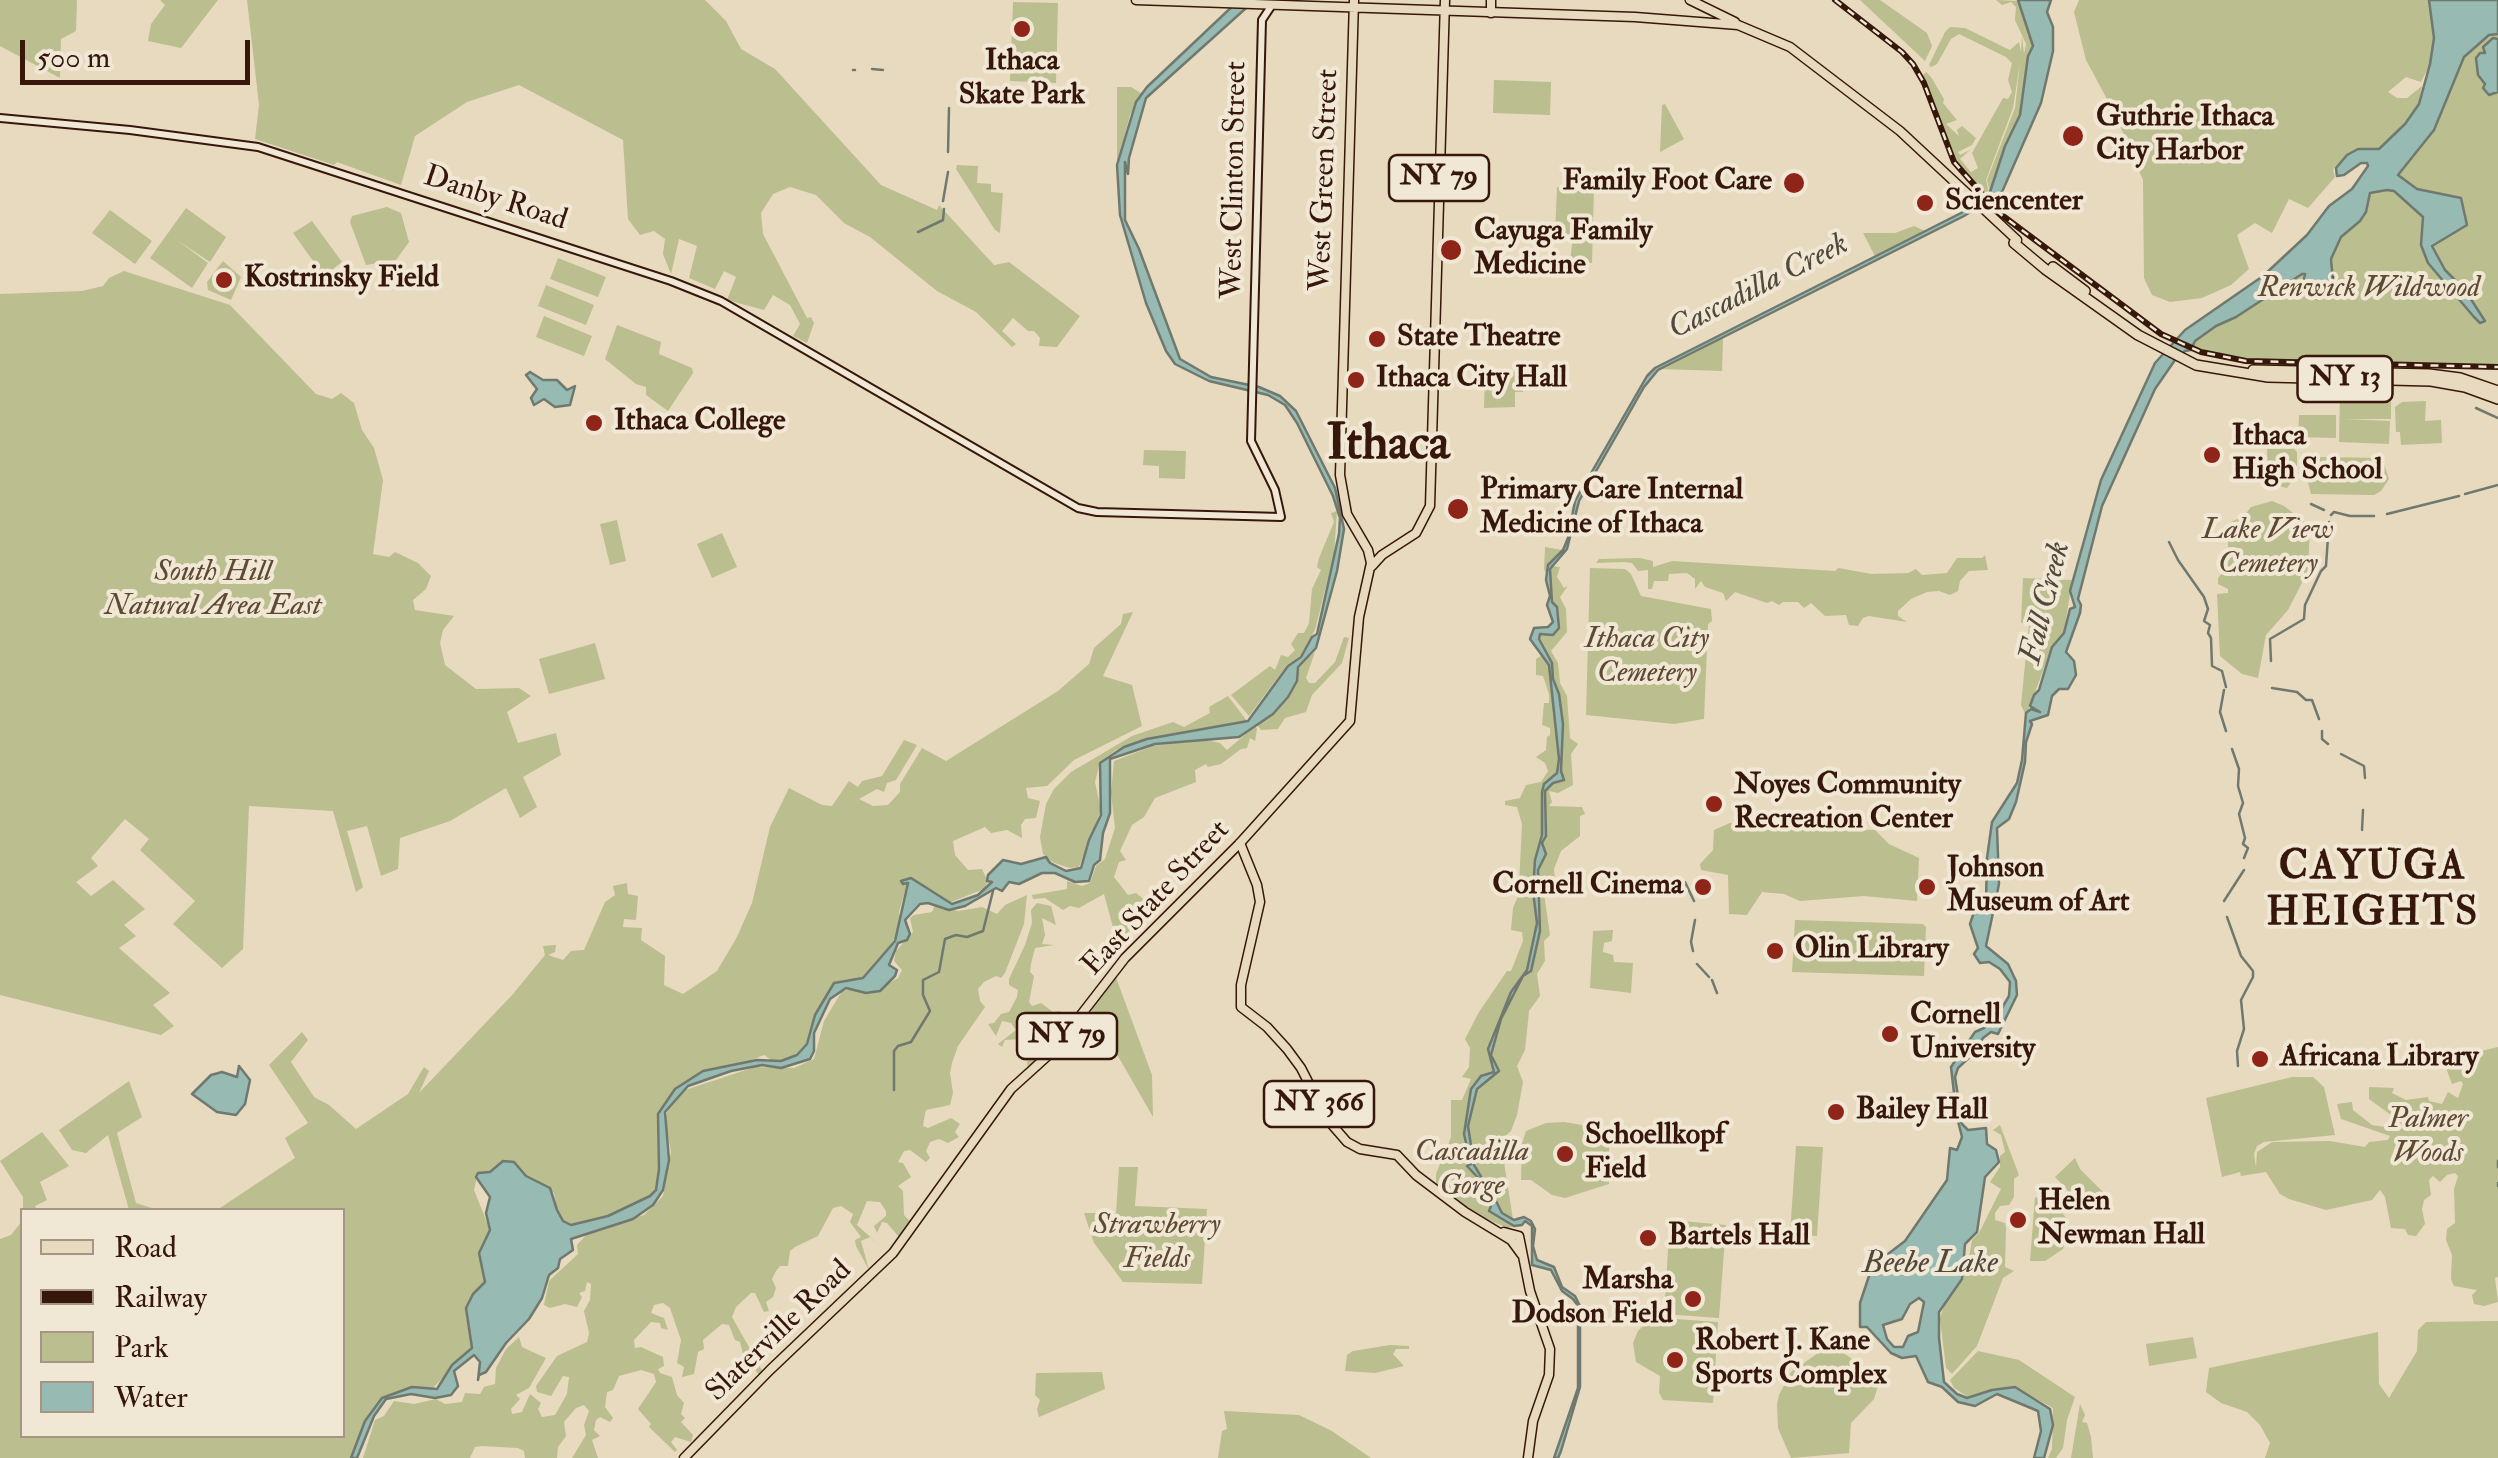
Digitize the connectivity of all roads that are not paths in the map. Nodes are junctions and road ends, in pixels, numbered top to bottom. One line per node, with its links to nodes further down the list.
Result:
1 (1136, 0): 7 (main road, NY 13)
2 (1444, 0): 9 (main road, NY 79)
3 (1491, 0): 10 (main road)
4 (1690, 0): 12 (main road, NY 13)
5 (1275, 3): 6 (main road, NY 13); 7 (main road, NY 13); 11 (main road, West Clinton Street)
6 (1354, 4): 8 (main road, NY 13); 20 (main road, West Green Street / NY 79)
7 (1252, 5): 11 (main road)
8 (1400, 5): 9 (main road, NY 13)
9 (1444, 11): 10 (main road, NY 13); 20 (main road, NY 79)
10 (1491, 12): 12 (main road, NY 13)
11 (1262, 20): 19 (main road, West Clinton Street)
12 (1738, 25): 14 (main road, NY 13)
13 (0, 118): 19 (main road, Danby Road)
14 (2016, 241): 15 (highway, NY 13); 15 (highway, NY 13)
15 (2159, 346): 16 (highway, NY 13)
16 (2191, 361): 17 (highway, NY 13); 18 (highway, NY 13)
17 (2498, 389)
18 (2498, 399)
19 (1281, 516)
20 (1370, 566): 21 (main road, East State Street / NY 79)
21 (1240, 844): 22 (main road, East State Street / NY 79); 24 (main road, NY 366)
22 (906, 1238): 23 (main road, Slaterville Road / NY 79)
23 (684, 1458)
24 (1528, 1458)

